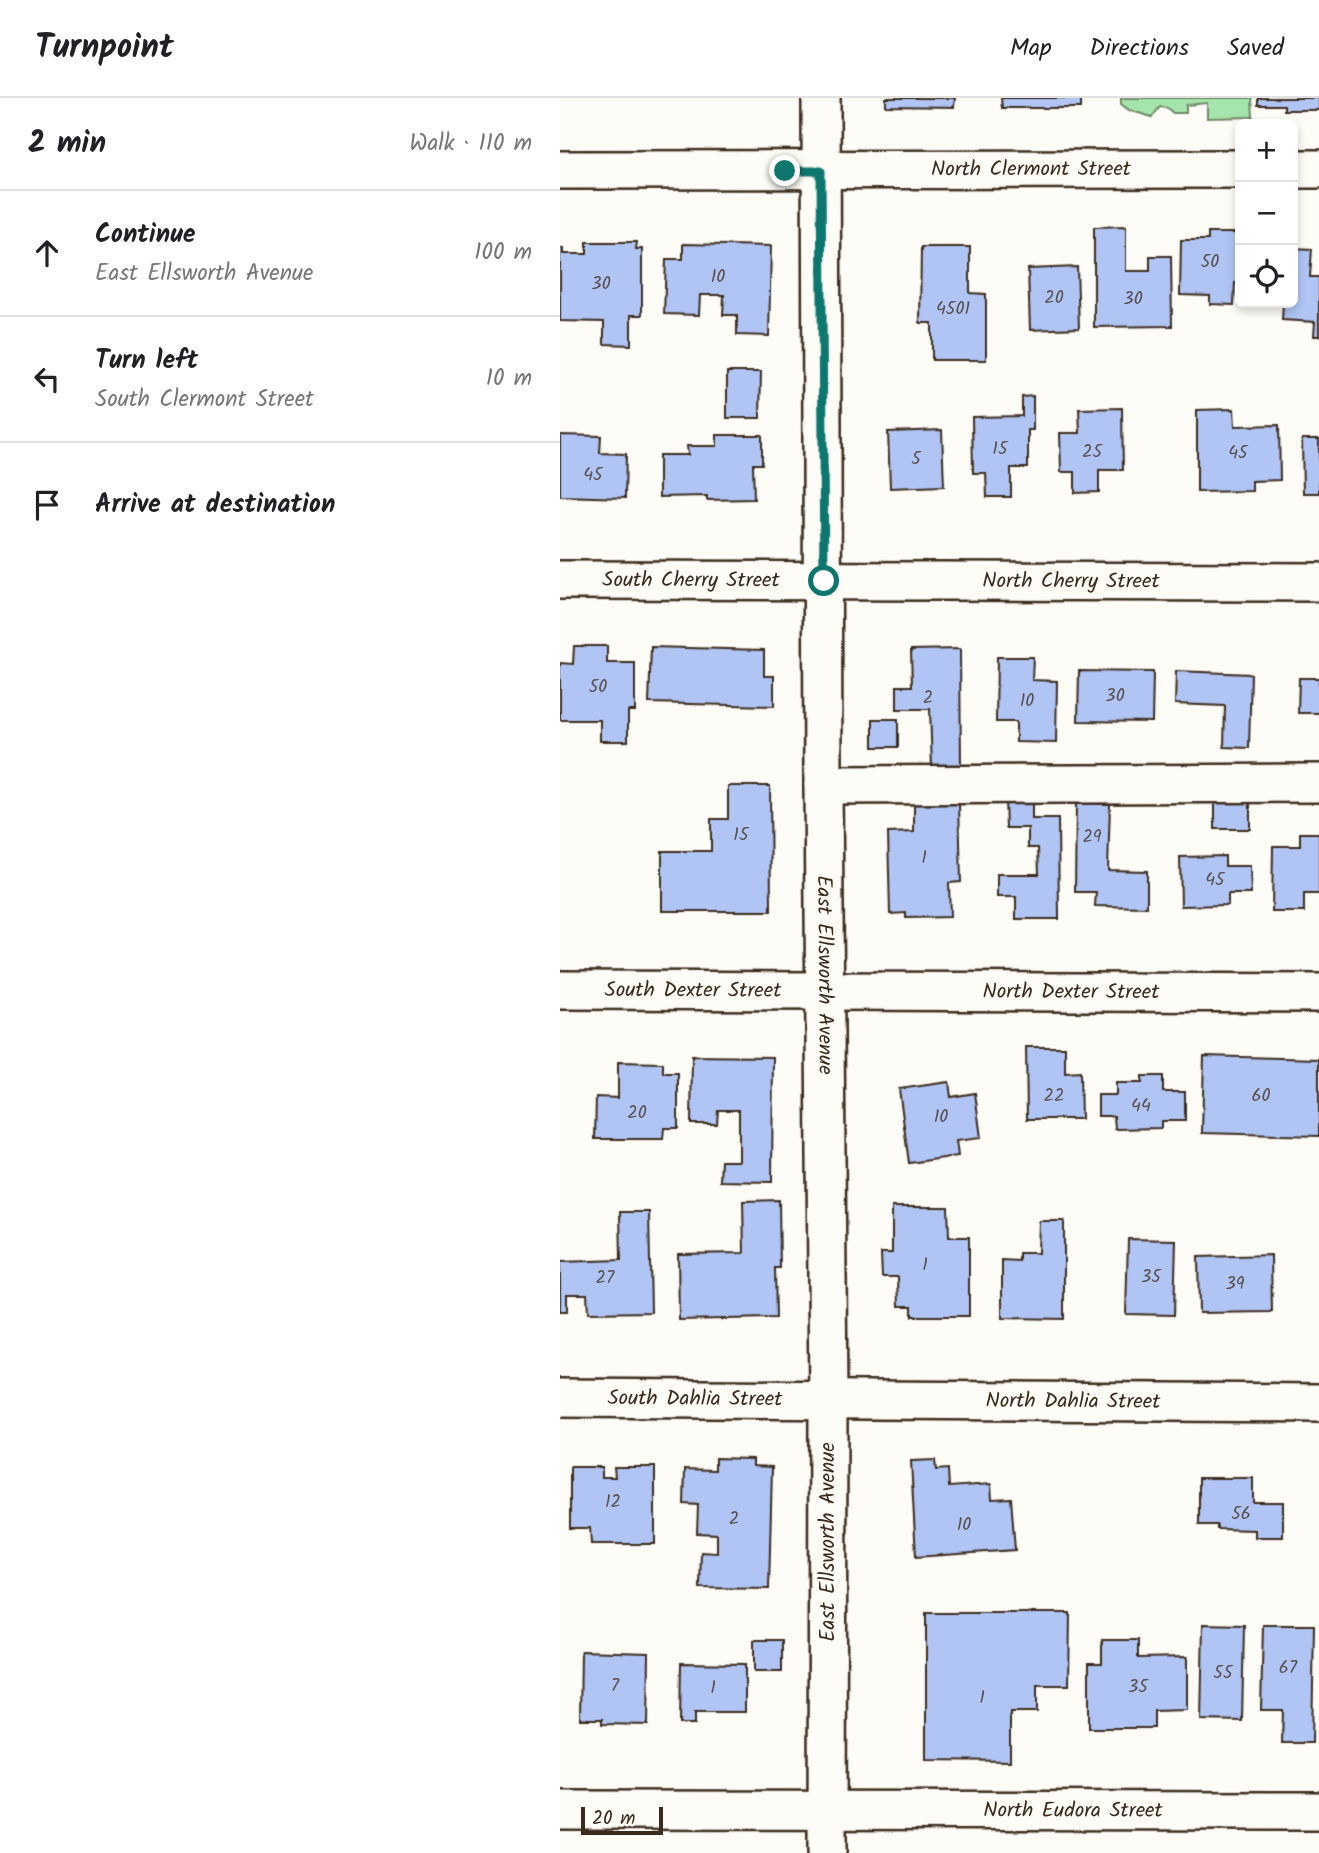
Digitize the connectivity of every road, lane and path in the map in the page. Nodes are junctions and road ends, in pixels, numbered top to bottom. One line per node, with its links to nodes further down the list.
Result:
1 (821, 98): 6 (street, East Ellsworth Avenue)
2 (1235, 169): 6 (street, North Clermont Street)
3 (1298, 169): 4 (street)
4 (1319, 169)
5 (560, 170): 6 (street, North Clermont Street)
6 (821, 171): 8 (street, East Ellsworth Avenue)
7 (560, 580): 8 (street, South Cherry Street)
8 (824, 581): 9 (street, North Cherry Street); 11 (street, East Ellsworth Avenue)
9 (1319, 582)
10 (1319, 783): 11 (street)
11 (823, 785): 12 (street, East Ellsworth Avenue)
12 (824, 989): 13 (street, South Dexter Street); 14 (street, North Dexter Street); 16 (street, East Ellsworth Avenue)
13 (560, 990)
14 (1319, 993)
15 (560, 1398): 16 (street, South Dahlia Street)
16 (828, 1399): 17 (street, North Dahlia Street); 19 (street, East Ellsworth Avenue)
17 (1319, 1403)
18 (560, 1810): 19 (street, North Eudora Street)
19 (827, 1811): 20 (street, North Eudora Street); 21 (street, East Ellsworth Avenue)
20 (1319, 1811)
21 (827, 1853)

